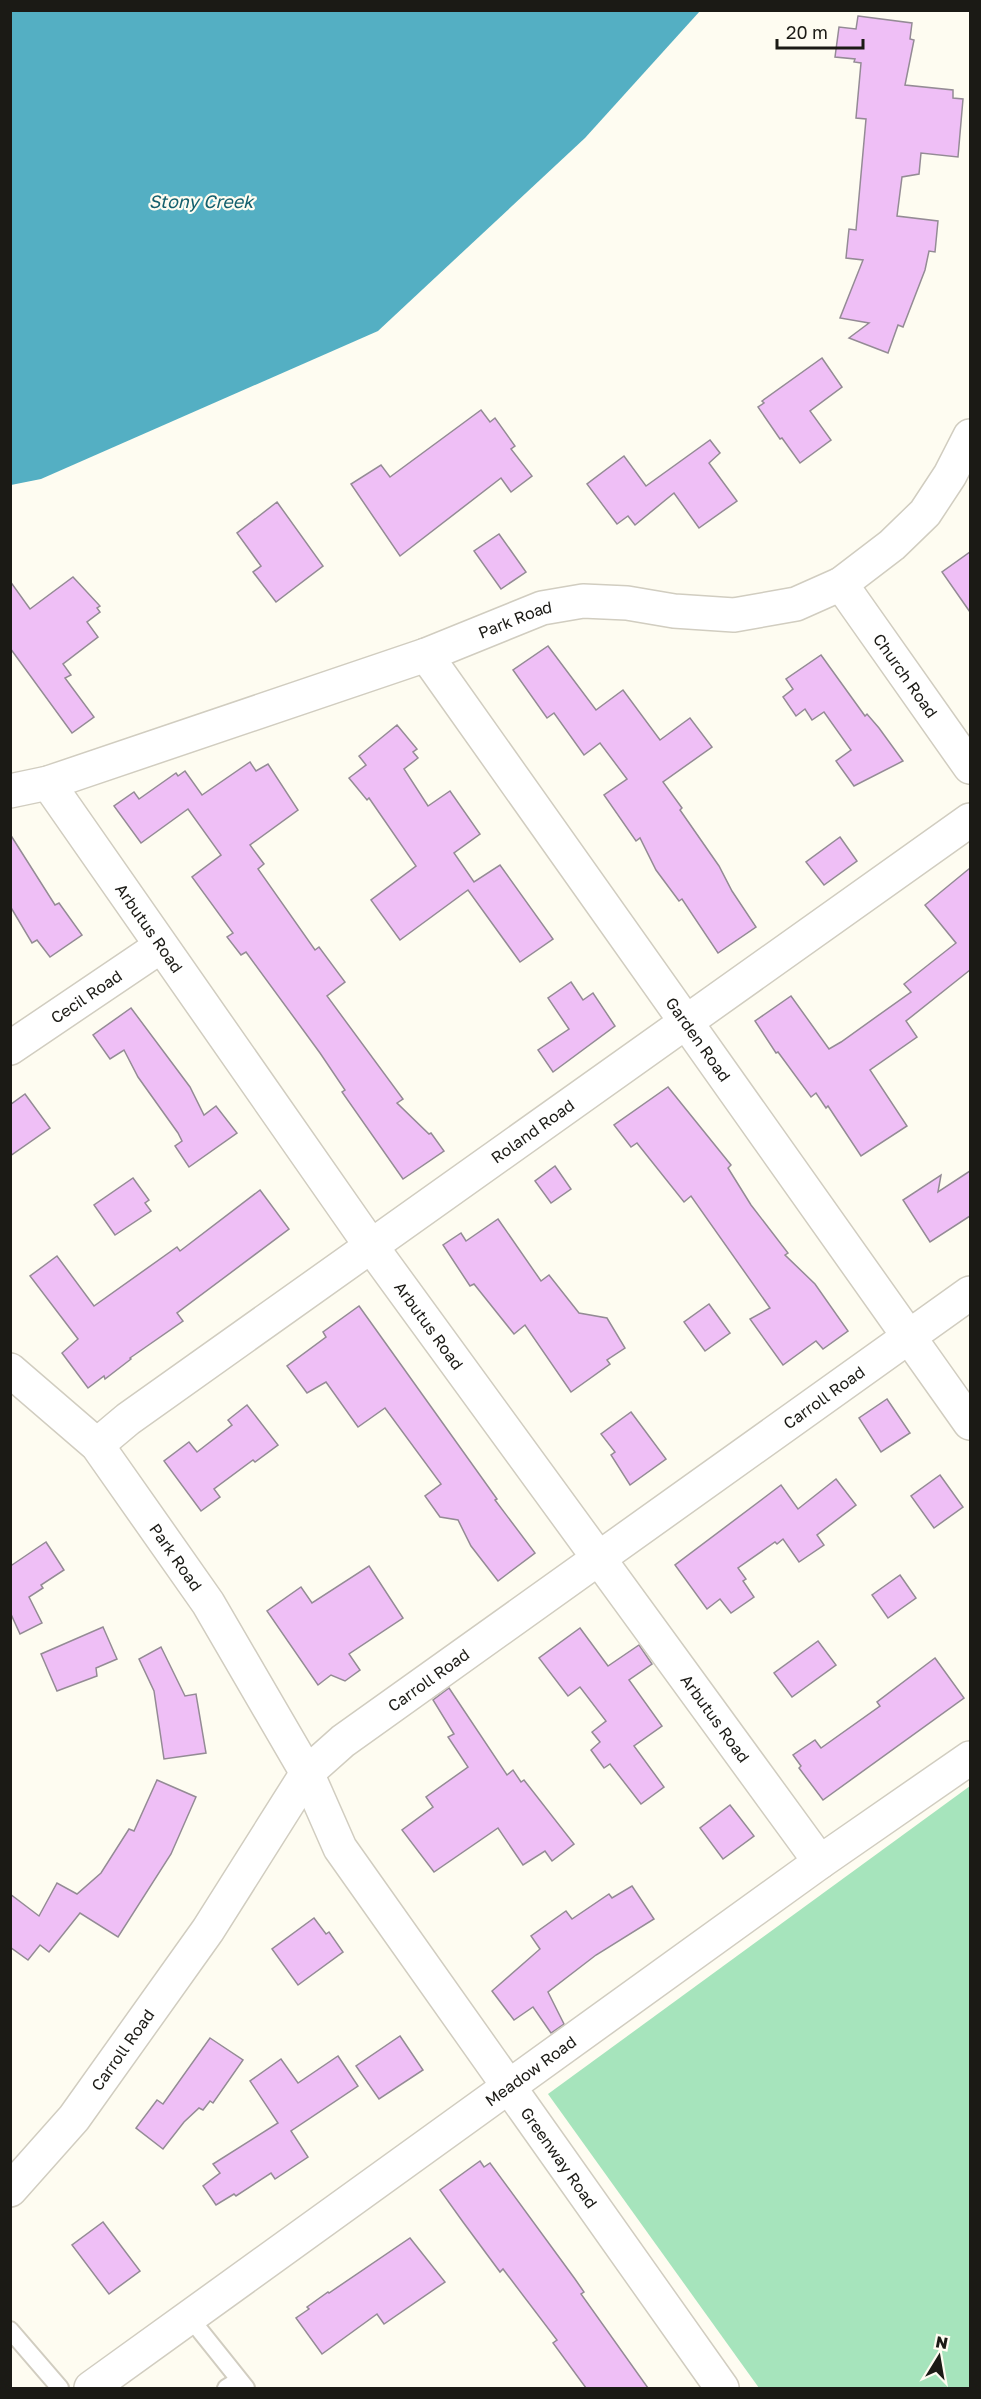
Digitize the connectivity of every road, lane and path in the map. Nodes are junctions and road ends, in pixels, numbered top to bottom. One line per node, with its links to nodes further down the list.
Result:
1 (970, 436): 2 (street, Park Road)
2 (841, 584): 3 (street, Park Road); 4 (street, Church Road)
3 (426, 655): 5 (street, Park Road); 9 (street, Garden Road)
4 (970, 767)
5 (48, 783): 6 (street, Park Road); 8 (street, Arbutus Road)
6 (10, 791)
7 (970, 820): 9 (street, Roland Road)
8 (161, 946): 10 (street, Cecil Road); 11 (street, Arbutus Road)
9 (687, 1021): 11 (street, Roland Road); 13 (street, Garden Road)
10 (10, 1048)
11 (371, 1246): 16 (street, Roland Road); 17 (street, Arbutus Road)
12 (970, 1293): 13 (street, Carroll Road)
13 (909, 1336): 15 (street, Garden Road); 17 (street, Carroll Road)
14 (10, 1370): 16 (street, Park Road)
15 (970, 1423)
16 (97, 1445): 19 (street, Park Road)
17 (599, 1558): 19 (street, Carroll Road); 20 (street, Arbutus Road)
18 (970, 1758): 20 (street, Meadow Road)
19 (307, 1773): 21 (street, Greenway Road); 22 (street, Carroll Road)
20 (820, 1862): 21 (street, Meadow Road)
21 (509, 2088): 23 (street, Meadow Road); 28 (street, Greenway Road)
22 (10, 2190)
23 (190, 2318): 25 (lane); 27 (street, Meadow Road)
24 (10, 2330): 26 (lane)
25 (237, 2385)
26 (60, 2388)
27 (91, 2388)
28 (723, 2388)

